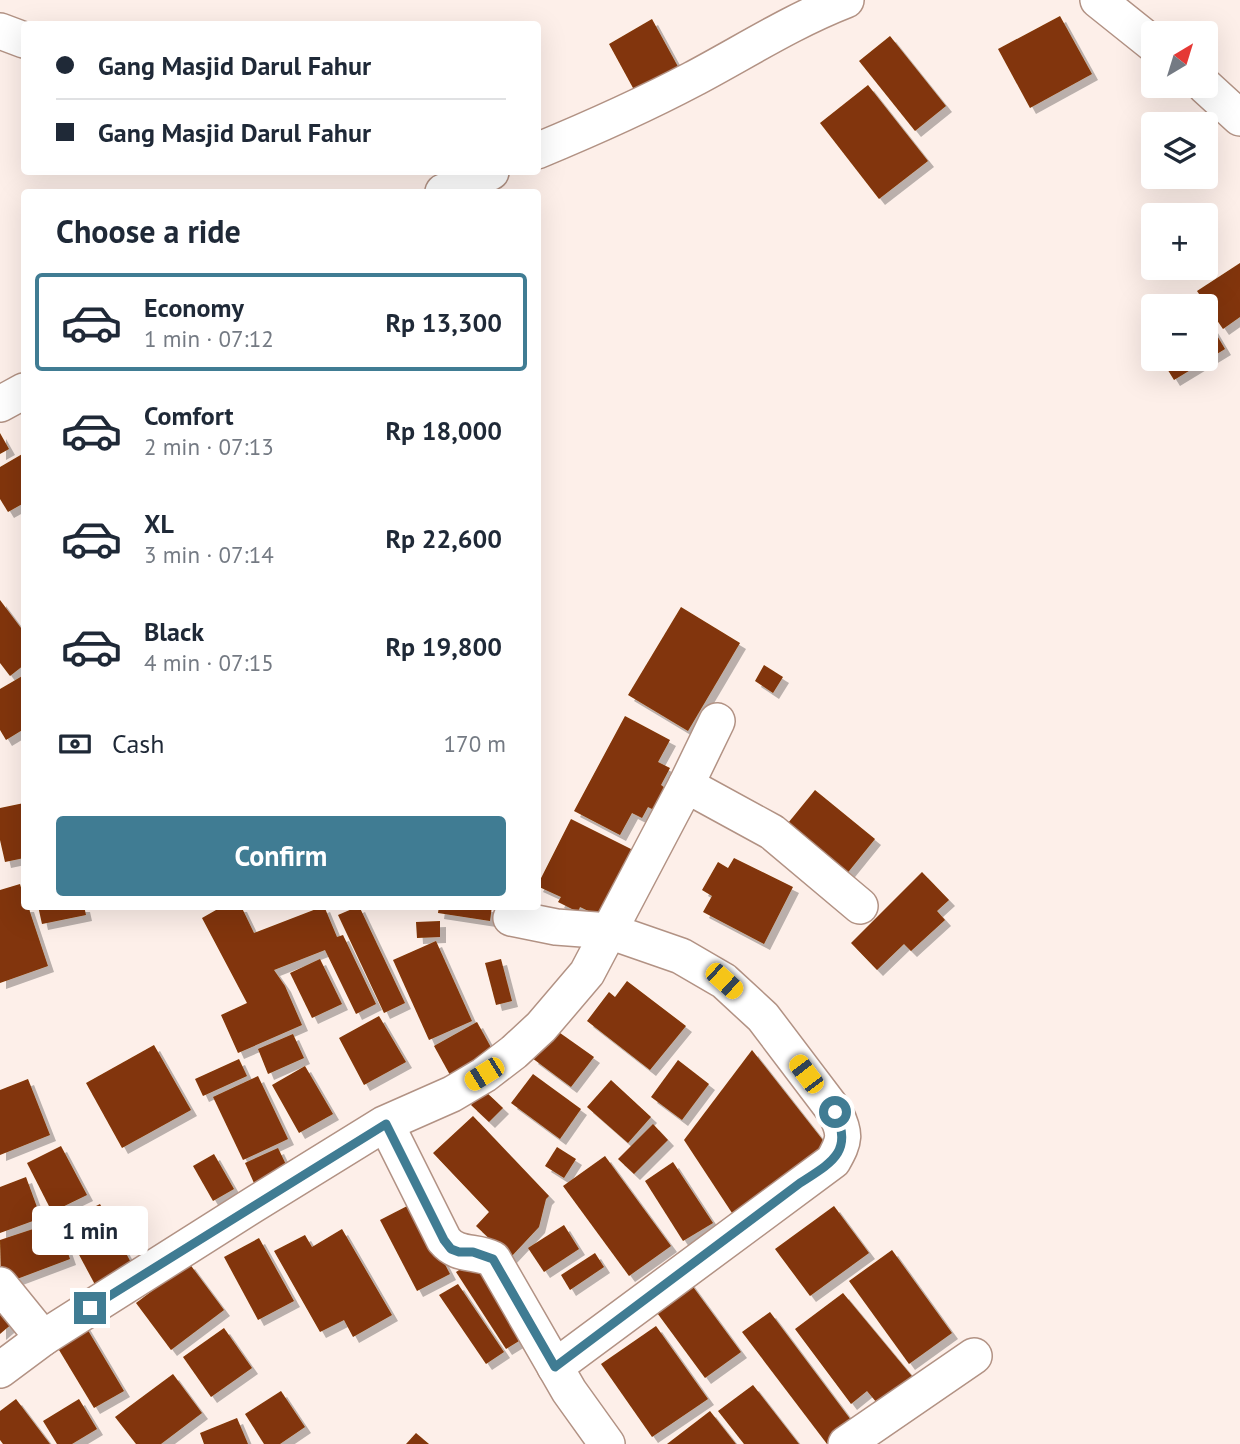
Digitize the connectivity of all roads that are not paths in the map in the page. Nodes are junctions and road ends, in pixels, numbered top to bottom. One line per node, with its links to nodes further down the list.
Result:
1 (846, 0): 8 (street)
2 (1098, 0): 4 (street)
3 (0, 32): 5 (street)
4 (1141, 34)
5 (21, 39)
6 (1218, 98): 7 (street)
7 (1240, 118)
8 (541, 149)
9 (484, 175): 10 (street)
10 (450, 189)
11 (21, 393): 12 (street)
12 (0, 404)
13 (717, 721): 14 (street)
14 (686, 785): 15 (street); 17 (street)
15 (860, 906)
16 (511, 918): 17 (street)
17 (609, 931): 18 (street); 22 (street)
18 (386, 1124): 20 (street); 22 (street)
19 (0, 1285): 20 (street)
20 (43, 1338): 23 (street)
21 (974, 1356): 25 (street)
22 (555, 1367): 24 (street)
23 (0, 1370)
24 (607, 1444)
25 (846, 1444)

